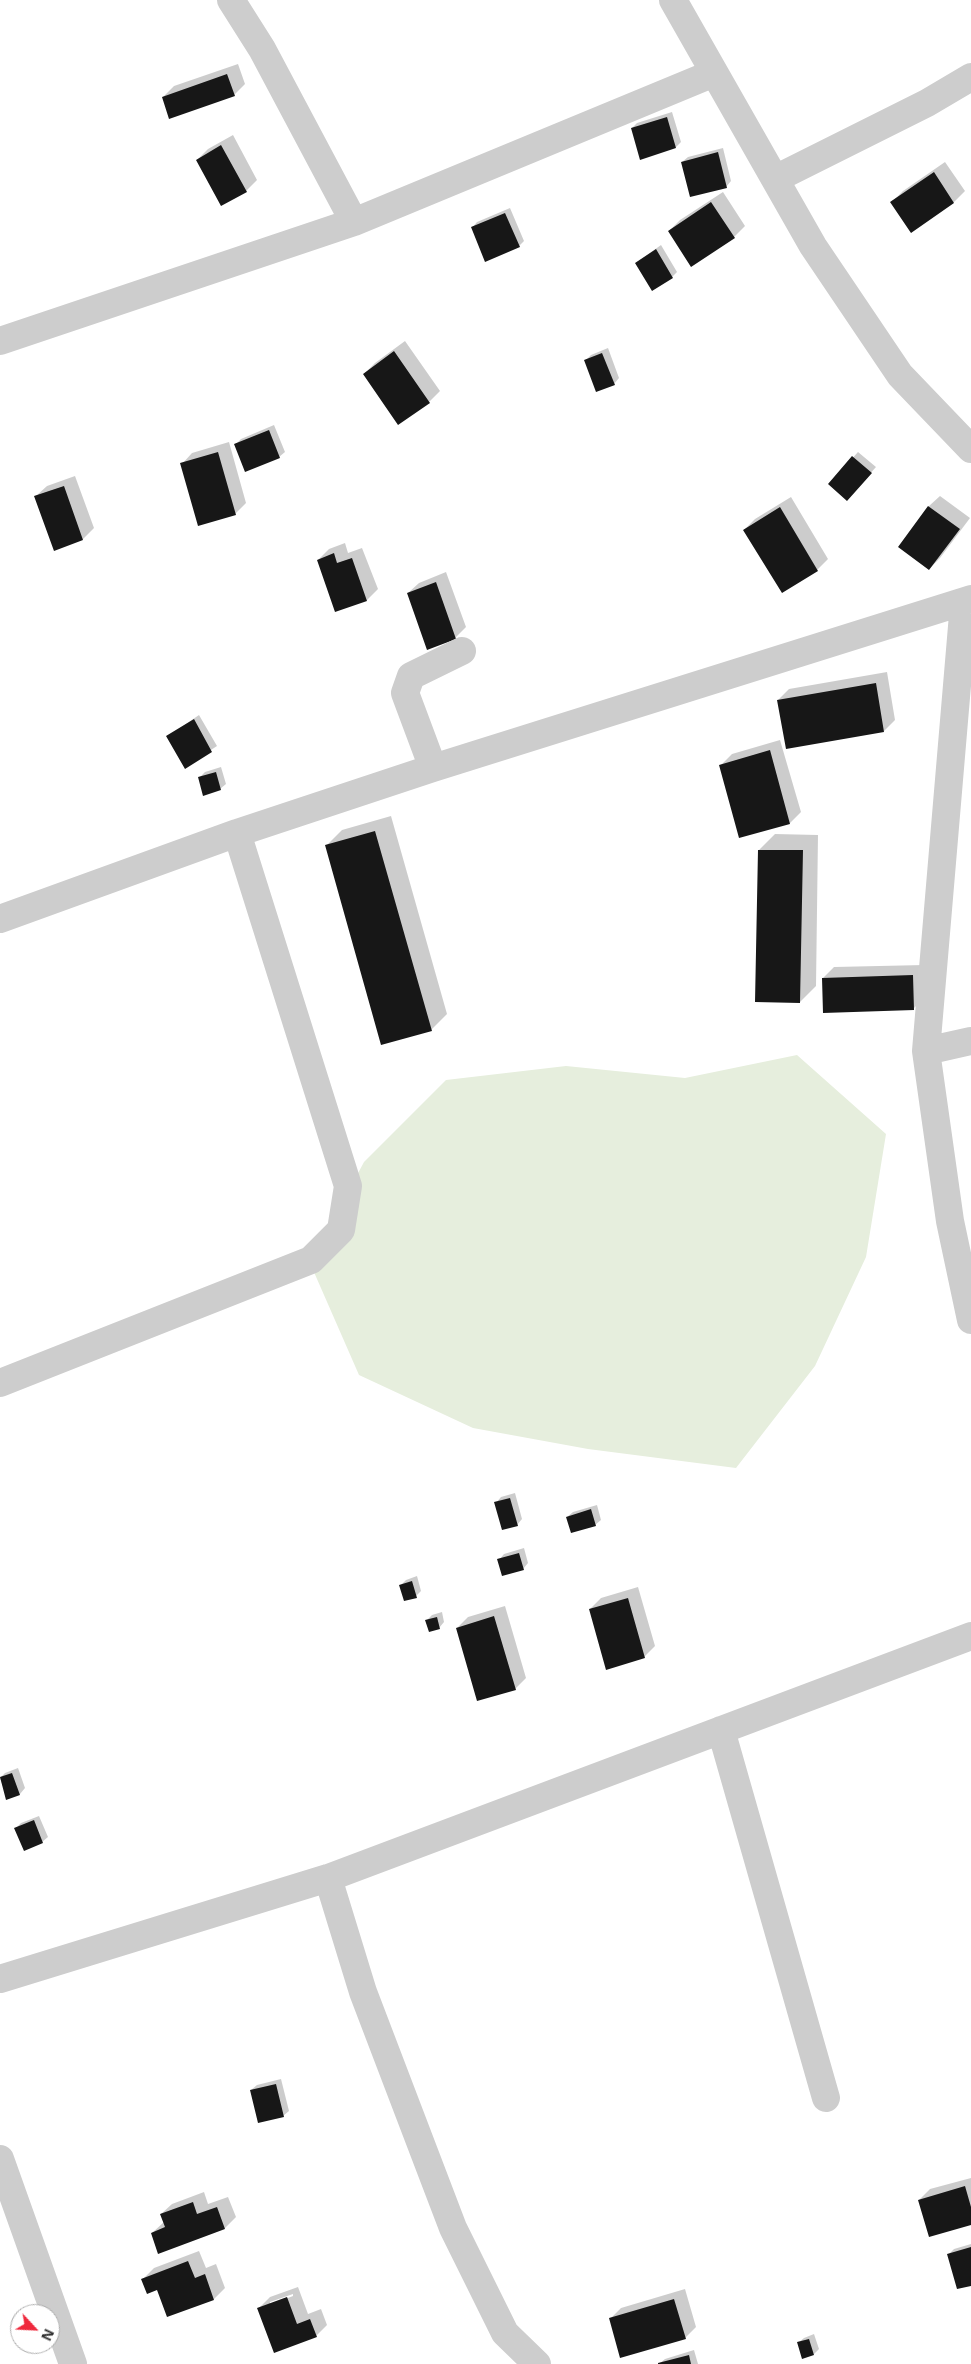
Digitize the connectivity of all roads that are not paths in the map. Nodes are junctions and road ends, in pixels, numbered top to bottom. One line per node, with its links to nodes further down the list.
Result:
1 (231, 0): 6 (street)
2 (673, 0): 3 (street)
3 (714, 73): 5 (street); 6 (street)
4 (971, 77): 5 (street)
5 (775, 180): 8 (street)
6 (354, 222): 7 (street)
7 (0, 341)
8 (971, 449)
9 (967, 601): 11 (street); 15 (street)
10 (462, 650): 11 (street)
11 (433, 768): 12 (street)
12 (237, 833): 13 (street); 17 (street)
13 (0, 919)
14 (971, 1041): 15 (street)
15 (926, 1050): 16 (street)
16 (971, 1320)
17 (0, 1383)
18 (971, 1636): 19 (street)
19 (721, 1730): 20 (street); 22 (street)
20 (328, 1878): 21 (street); 25 (street)
21 (1, 1975)
22 (826, 2098)
23 (0, 2159): 24 (street)
24 (73, 2364)
25 (537, 2364)

